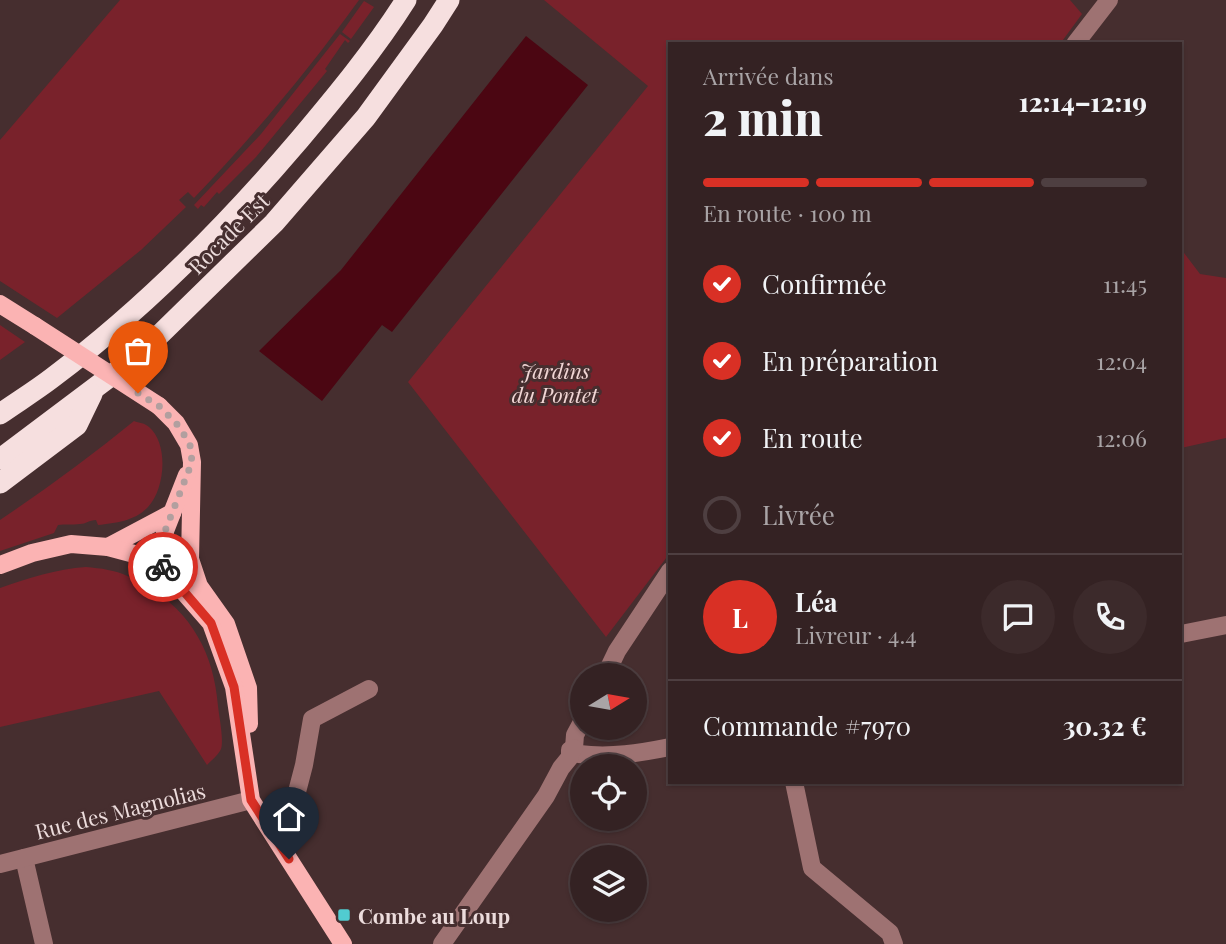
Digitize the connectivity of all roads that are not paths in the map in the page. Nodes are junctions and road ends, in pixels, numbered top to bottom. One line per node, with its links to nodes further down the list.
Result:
1 (406, 0): 7 (highway, Rocade Est)
2 (449, 0): 6 (highway, Rocade Est)
3 (1109, 0): 4 (street)
4 (1078, 42)
5 (0, 304): 9 (main road, bridge)
6 (94, 388): 8 (highway, Rocade Est); 10 (highway)
7 (0, 414)
8 (0, 458)
9 (192, 462): 11 (main road); 23 (main road)
10 (0, 484)
11 (172, 513): 12 (main road); 14 (main road)
12 (108, 547): 13 (main road); 14 (main road)
13 (0, 565)
14 (163, 568): 23 (main road)
15 (668, 574): 18 (street)
16 (1226, 625): 17 (street)
17 (1182, 634)
18 (611, 663)
19 (369, 689): 26 (street)
20 (575, 740): 22 (street)
21 (668, 747): 22 (street)
22 (575, 753): 31 (street)
23 (247, 774): 25 (main road)
24 (794, 784): 32 (street)
25 (251, 800): 26 (main road); 27 (street, Rue des Magnolias)
26 (276, 838): 30 (main road)
27 (24, 858): 28 (street, Rue des Magnolias); 29 (street)
28 (0, 864)
29 (44, 944)
30 (342, 944)
31 (442, 944)
32 (894, 944)

